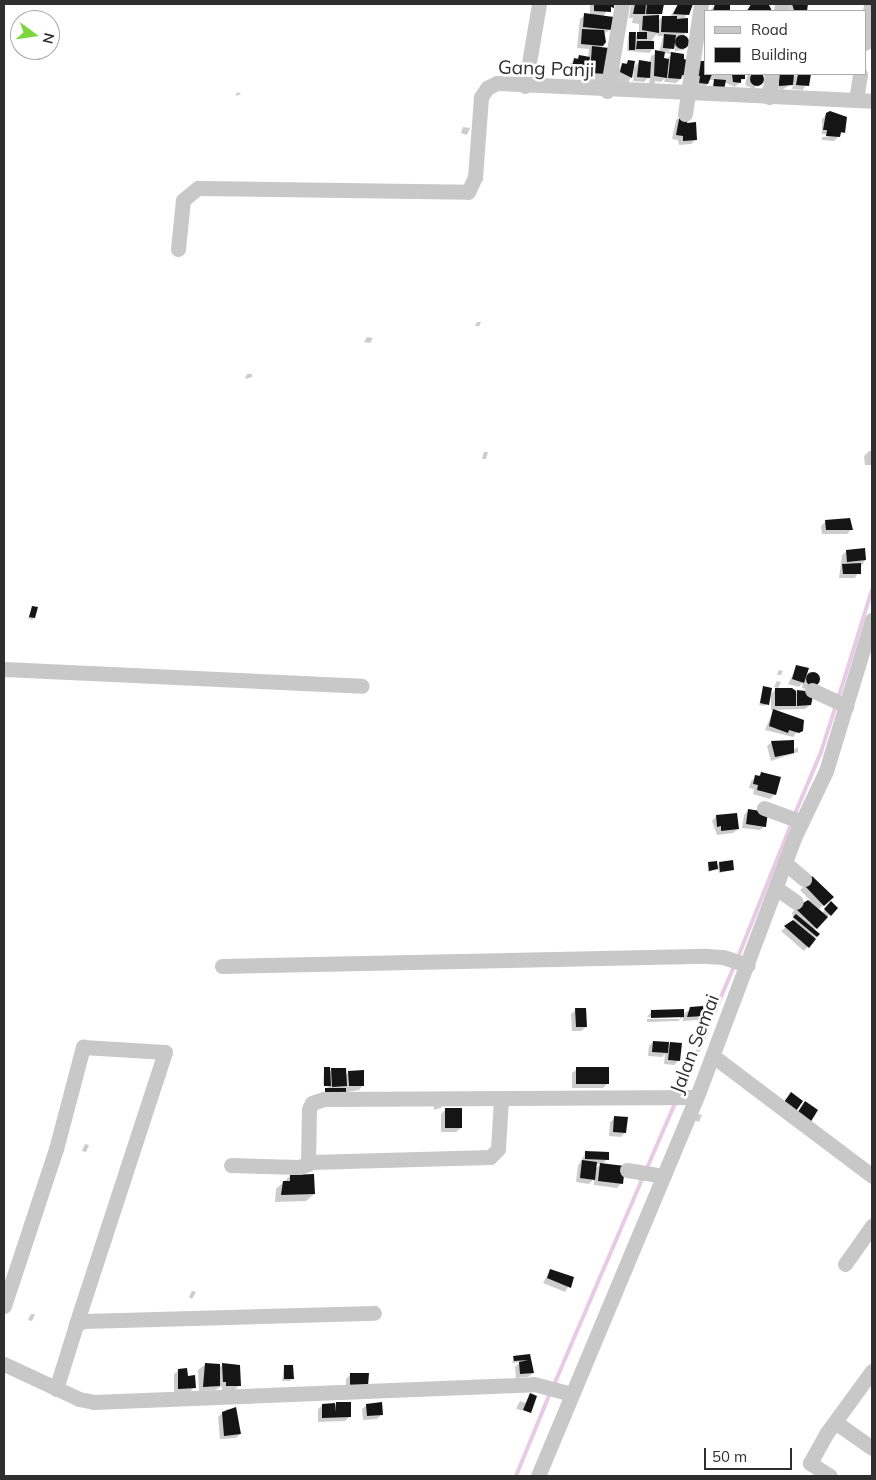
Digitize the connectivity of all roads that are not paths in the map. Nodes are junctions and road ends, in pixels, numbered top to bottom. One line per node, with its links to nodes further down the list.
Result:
1 (539, 4): 8 (street)
2 (622, 4): 9 (street)
3 (701, 4): 10 (street)
4 (871, 4): 5 (street)
5 (866, 36)
6 (772, 75): 11 (street)
7 (860, 75): 12 (street)
8 (525, 86): 9 (street, Gang Panji); 15 (street, Gang Panji)
9 (607, 91): 10 (street, Gang Panji)
10 (687, 95): 11 (street, Gang Panji); 14 (street)
11 (769, 97): 12 (street, Gang Panji)
12 (856, 100): 13 (street, Gang Panji)
13 (872, 101)
14 (686, 114)
15 (178, 249)
16 (872, 621): 20 (street, Jalan Semai)
17 (4, 669): 18 (street)
18 (362, 686)
19 (812, 690): 20 (street)
20 (839, 702): 22 (street, Jalan Semai)
21 (764, 808): 22 (street)
22 (792, 818): 23 (street, Jalan Semai)
23 (785, 863): 24 (street); 25 (street, Jalan Semai)
24 (804, 879)
25 (776, 888): 26 (street); 27 (street, Jalan Semai)
26 (796, 902)
27 (745, 964): 28 (street); 29 (street, Jalan Semai)
28 (222, 966)
29 (712, 1056): 30 (street, Jalan Semai); 36 (street)
30 (693, 1097): 31 (street); 35 (street, Jalan Semai)
31 (501, 1099): 32 (street); 32 (street)
32 (310, 1162): 33 (street)
33 (231, 1165)
34 (634, 1171): 35 (street)
35 (660, 1176): 45 (street, Jalan Semai)
36 (872, 1176)
37 (872, 1226): 38 (street)
38 (845, 1264)
39 (4, 1306): 41 (street)
40 (374, 1313): 41 (street)
41 (76, 1325): 44 (street)
42 (4, 1364): 44 (street)
43 (872, 1370): 46 (street)
44 (56, 1389): 45 (street)
45 (562, 1390): 48 (street, Jalan Semai)
46 (835, 1422): 47 (street); 49 (street)
47 (872, 1448)
48 (538, 1476)
49 (830, 1476)

